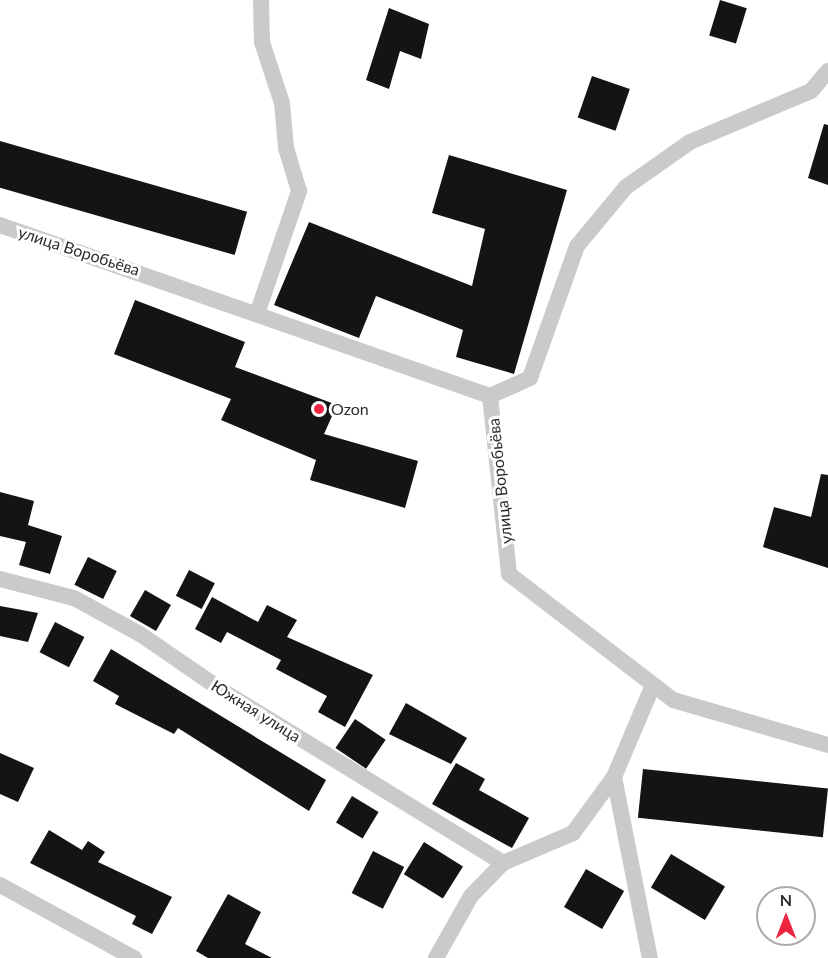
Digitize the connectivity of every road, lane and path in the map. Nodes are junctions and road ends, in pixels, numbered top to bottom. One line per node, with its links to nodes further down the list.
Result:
1 (261, 0): 4 (street)
2 (828, 71): 5 (street)
3 (0, 225): 4 (street, улица Воробьёва)
4 (258, 311): 5 (street, улица Воробьёва)
5 (490, 396): 7 (street, улица Воробьёва)
6 (0, 579): 10 (street, Южная улица)
7 (653, 685): 8 (street, улица Воробьёва); 9 (street)
8 (828, 745)
9 (614, 777): 10 (street); 14 (street)
10 (503, 863): 13 (street)
11 (0, 885): 12 (street)
12 (134, 958)
13 (436, 958)
14 (650, 958)

